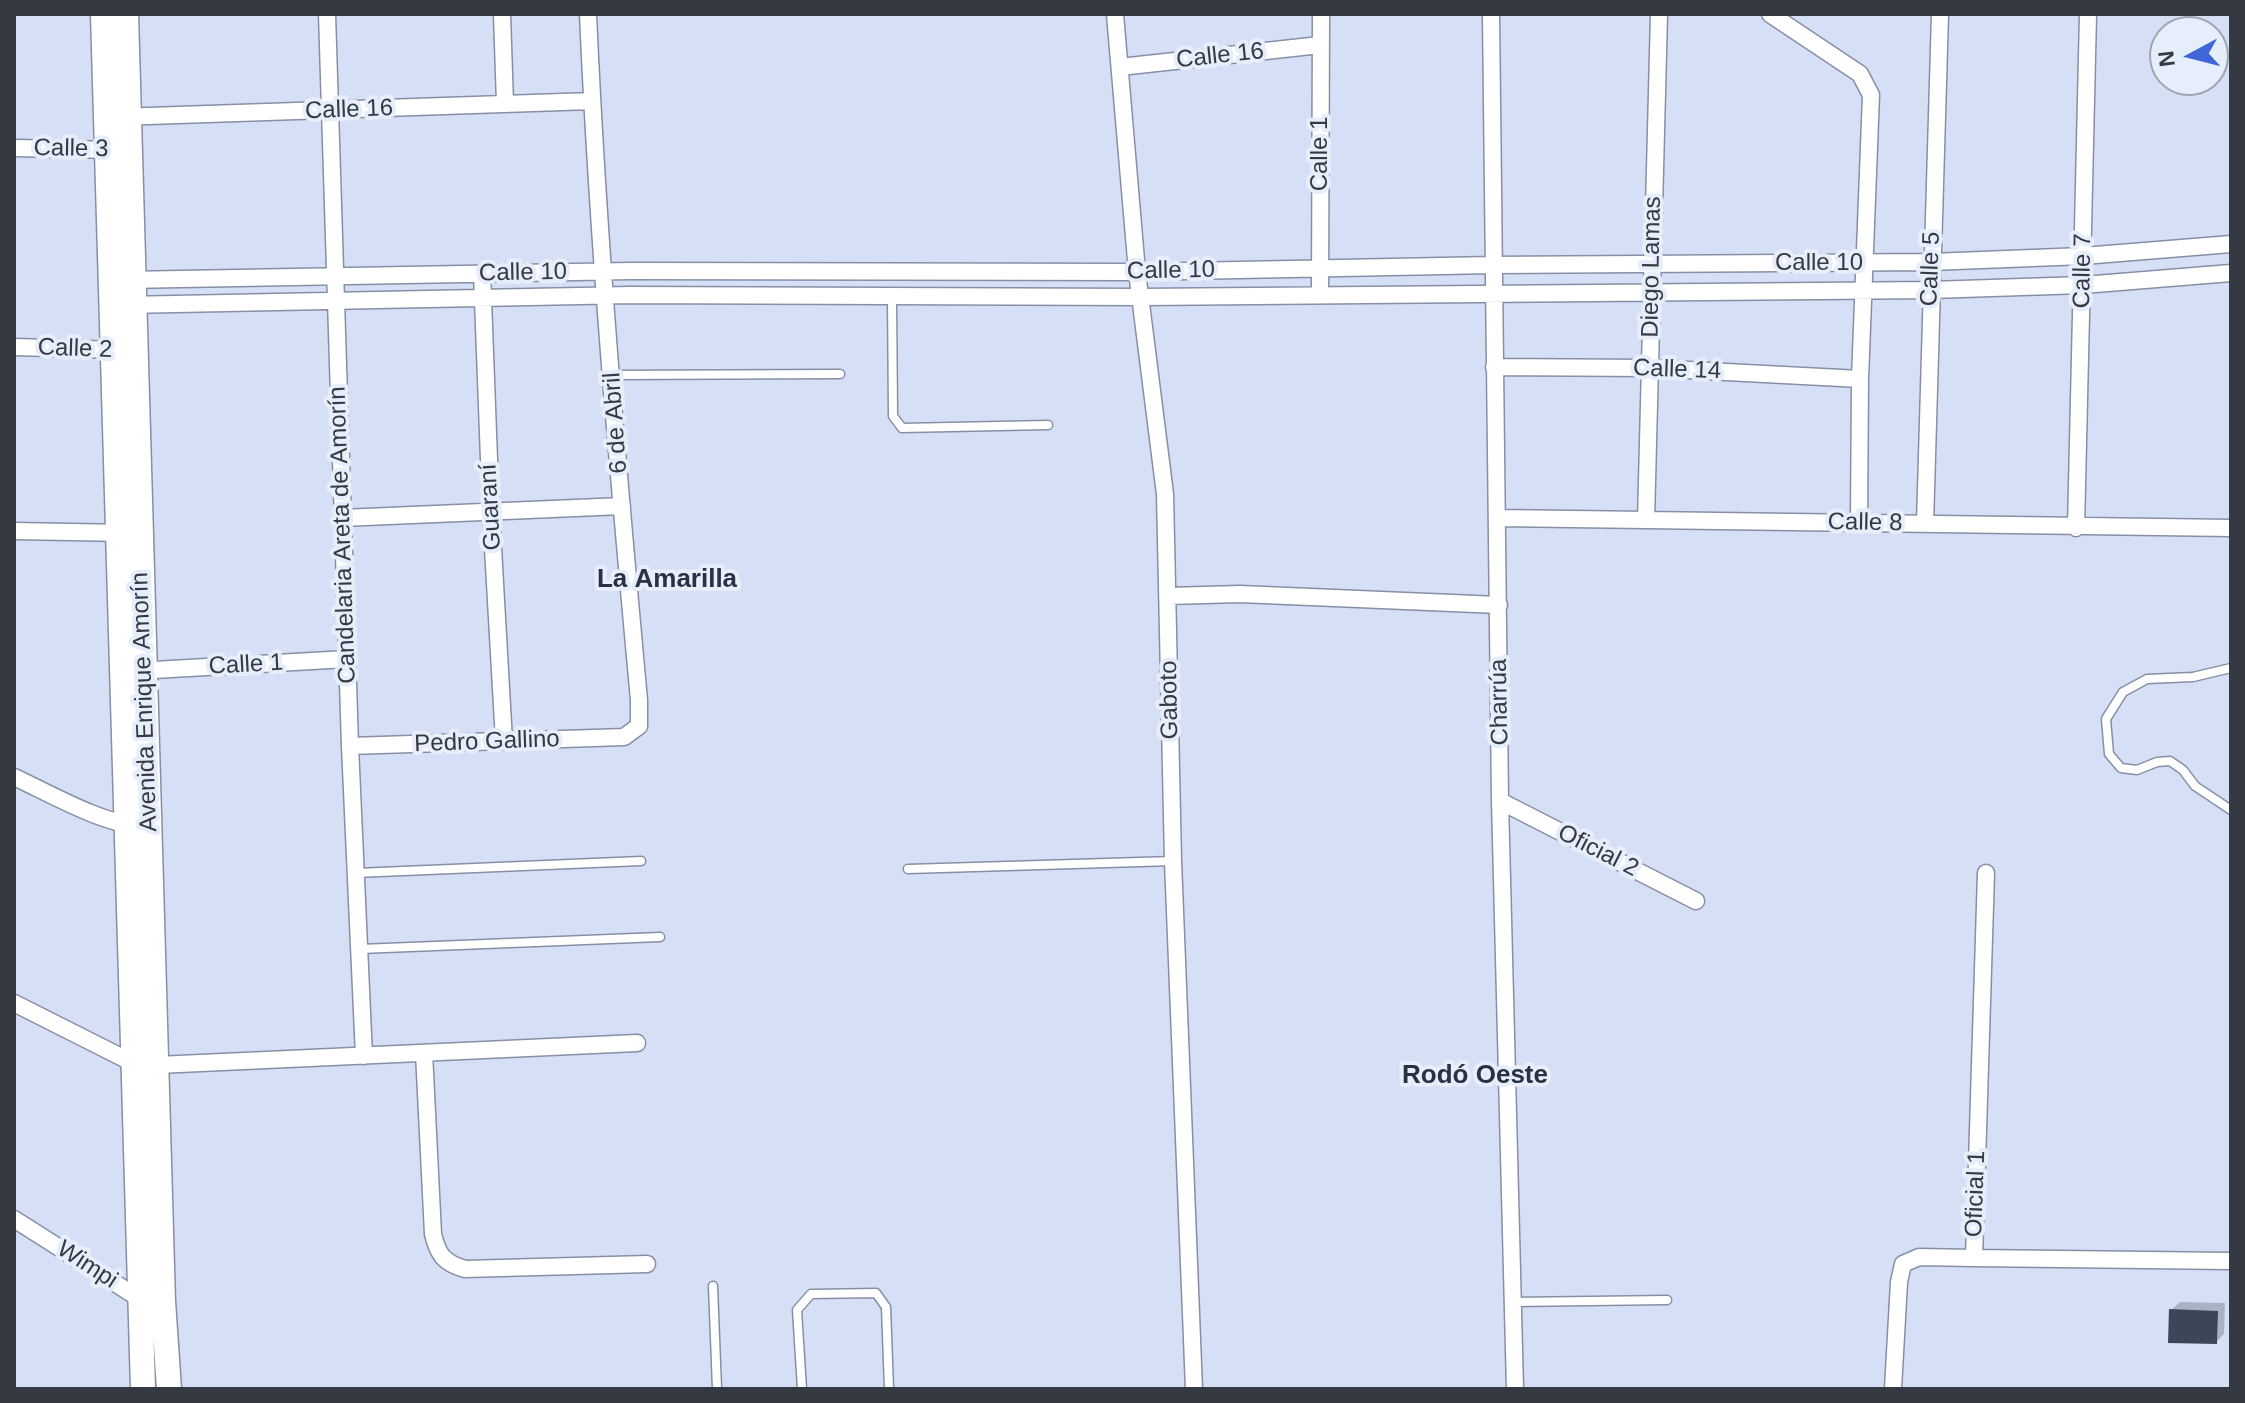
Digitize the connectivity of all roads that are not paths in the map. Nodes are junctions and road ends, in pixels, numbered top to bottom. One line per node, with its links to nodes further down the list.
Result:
1 (103, 14): 18 (street, Avenida Enrique Amorín)
2 (126, 14): 18 (street, Avenida Enrique Amorín)
3 (327, 14): 17 (street, Candelaria Areta de Amorín)
4 (502, 14): 16 (street)
5 (588, 14): 15 (street, 6 de Abril)
6 (1115, 14): 14 (street, Gaboto)
7 (1321, 14): 13 (street, Calle 1)
8 (1491, 14): 26 (street, Charrúa)
9 (1659, 14): 25 (street, Diego Lamas)
10 (1770, 14): 23 (street)
11 (1940, 14): 24 (street, Calle 5)
12 (2088, 14): 22 (street, Calle 7)
13 (1320, 45): 14 (street, Calle 16); 27 (street, Calle 1)
14 (1120, 67): 29 (street, Gaboto)
15 (592, 101): 16 (street, Calle 16); 28 (street, 6 de Abril)
16 (505, 104): 17 (street, Calle 16)
17 (330, 111): 18 (street, Calle 16); 32 (street, Candelaria Areta de Amorín)
18 (117, 117): 20 (street, Avenida Enrique Amorín)
19 (14, 148): 20 (street, Calle 3)
20 (117, 150): 38 (street, Avenida Enrique Amorín)
21 (2231, 244): 22 (street, Calle 10)
22 (2083, 256): 24 (street, Calle 10); 33 (street, Calle 7)
23 (1864, 262): 24 (street, Calle 10); 25 (street, Calle 10); 34 (street)
24 (1931, 262): 35 (street, Calle 5)
25 (1652, 264): 26 (street, Calle 10); 36 (street, Diego Lamas)
26 (1493, 265): 27 (street, Calle 10); 37 (street, Charrúa)
27 (1320, 269): 29 (street, Calle 10); 39 (street, Calle 1)
28 (604, 271): 29 (street, Calle 10); 30 (street, Calle 10); 40 (street, 6 de Abril)
29 (1137, 272): 42 (street, Gaboto)
30 (482, 273): 32 (street, Calle 10); 43 (street, Guaraní)
31 (2231, 273): 33 (street, Calle 10)
32 (335, 276): 38 (street, Calle 10); 44 (street, Candelaria Areta de Amorín)
33 (2083, 285): 35 (street, Calle 10); 60 (street, Calle 7)
34 (1864, 290): 35 (street, Calle 10); 36 (street, Calle 10); 51 (street)
35 (1931, 290): 59 (street, Calle 5)
36 (1652, 291): 37 (street, Calle 10); 48 (street, Diego Lamas)
37 (1492, 292): 39 (street, Calle 10); 47 (street, Charrúa)
38 (122, 293): 44 (street, Calle 10); 46 (street, Avenida Enrique Amorín)
39 (1320, 294): 42 (street, Calle 10)
40 (606, 296): 41 (street, Calle 10); 43 (street, Calle 10); 50 (street, 6 de Abril)
41 (892, 297): 42 (street, Calle 10); 52 (lane)
42 (1142, 297): 64 (street, Gaboto)
43 (483, 298): 44 (street, Calle 10); 54 (street, Guaraní)
44 (336, 301): 55 (street, Candelaria Areta de Amorín)
45 (14, 347): 46 (street, Calle 2)
46 (124, 350): 63 (street, Avenida Enrique Amorín)
47 (1494, 367): 48 (street, Calle 14); 56 (street, Charrúa)
48 (1650, 368): 51 (street, Calle 14); 57 (street, Diego Lamas)
49 (840, 374): 50 (lane)
50 (612, 375): 53 (street, 6 de Abril)
51 (1860, 379): 58 (street)
52 (1048, 425)
53 (622, 506): 54 (street); 69 (street, 6 de Abril)
54 (491, 513): 55 (street); 70 (street, Guaraní)
55 (342, 518): 66 (street, Candelaria Areta de Amorín)
56 (1499, 518): 57 (street, Calle 8); 65 (street, Charrúa)
57 (1646, 520): 58 (street, Calle 8)
58 (1859, 523): 59 (street, Calle 8)
59 (1925, 524): 60 (street, Calle 8)
60 (2076, 528): 61 (street, Calle 8)
61 (2231, 528)
62 (14, 531): 63 (street)
63 (130, 534): 68 (street, Avenida Enrique Amorín)
64 (1168, 596): 65 (street); 77 (street, Gaboto)
65 (1499, 605): 73 (street, Charrúa)
66 (347, 659): 68 (street, Calle 1); 71 (street, Candelaria Areta de Amorín)
67 (2231, 668): 74 (lane)
68 (133, 671): 75 (street, Avenida Enrique Amorín)
69 (624, 737): 70 (street, Pedro Gallino)
70 (504, 741): 71 (street, Pedro Gallino)
71 (350, 746): 79 (street, Candelaria Areta de Amorín)
72 (14, 777): 75 (street)
73 (1500, 801): 81 (street, Oficial 2); 96 (street, Charrúa)
74 (2231, 810)
75 (137, 824): 88 (street, Avenida Enrique Amorín)
76 (641, 861): 79 (lane)
77 (1173, 861): 78 (lane); 102 (street, Gaboto)
78 (908, 869)
79 (356, 873): 83 (street, Candelaria Areta de Amorín)
80 (1986, 873): 90 (street, Oficial 1)
81 (1696, 901)
82 (660, 937): 83 (lane)
83 (359, 949): 87 (street, Candelaria Areta de Amorín)
84 (14, 1003): 88 (street)
85 (637, 1043): 86 (street)
86 (424, 1053): 87 (street); 92 (street)
87 (364, 1056): 88 (street)
88 (146, 1065): 94 (street, Avenida Enrique Amorín)
89 (14, 1219): 94 (street, Wimpi)
90 (1974, 1258): 91 (street, Oficial 1); 104 (street)
91 (2231, 1261)
92 (647, 1264)
93 (713, 1286): 99 (lane)
94 (152, 1300): 97 (street, Avenida Enrique Amorín); 98 (street, Avenida Enrique Amorín)
95 (1667, 1300): 96 (lane)
96 (1512, 1302): 103 (street, Charrúa)
97 (143, 1389)
98 (169, 1389)
99 (717, 1389)
100 (802, 1389): 101 (lane)
101 (889, 1389)
102 (1194, 1389)
103 (1515, 1389)
104 (1893, 1389)

